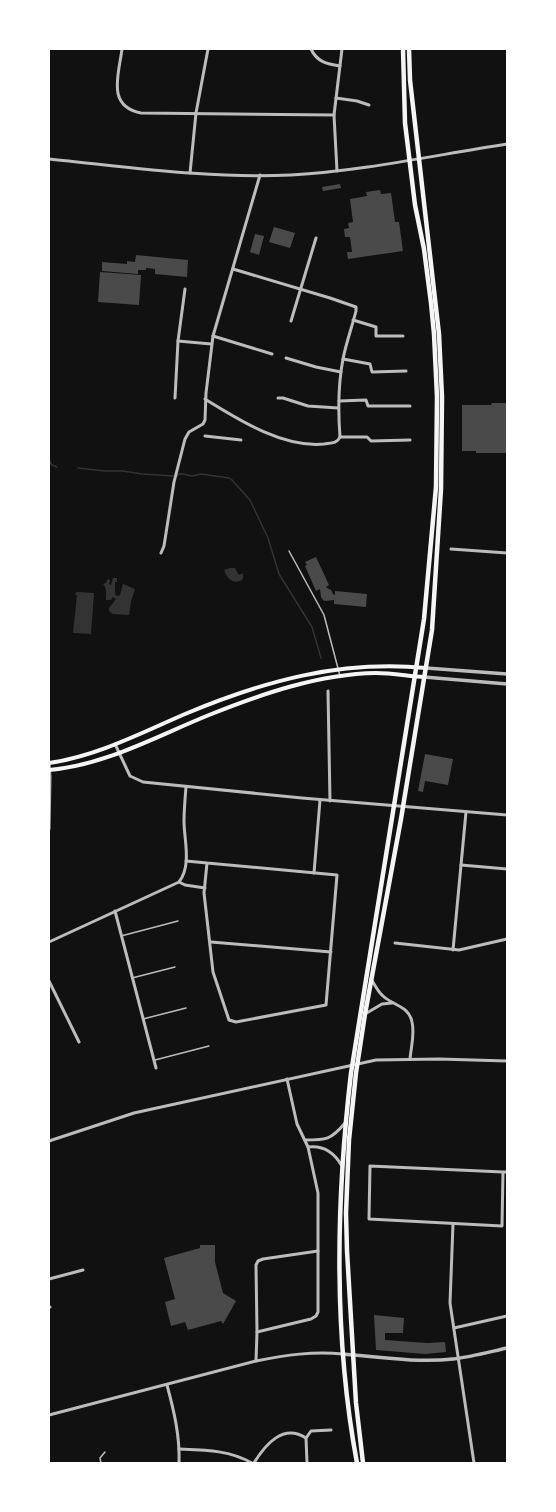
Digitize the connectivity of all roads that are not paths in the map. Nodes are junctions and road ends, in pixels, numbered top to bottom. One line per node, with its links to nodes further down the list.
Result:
1 (122, 49): 10 (street)
2 (208, 49): 10 (street)
3 (311, 49): 7 (street)
4 (342, 49): 7 (street)
5 (403, 49): 15 (main road)
6 (409, 49): 13 (main road)
7 (340, 66): 8 (street)
8 (336, 98): 9 (street); 11 (street)
9 (369, 105)
10 (196, 113): 11 (street); 17 (street)
11 (334, 115): 16 (street)
12 (507, 144): 13 (street)
13 (419, 158): 15 (street); 49 (main road)
14 (49, 159): 17 (street)
15 (409, 160): 16 (street); 48 (main road)
16 (337, 171): 18 (street)
17 (190, 173): 18 (street)
18 (260, 175): 20 (street)
19 (316, 238): 21 (street)
20 (233, 269): 21 (street); 25 (street)
21 (300, 288): 23 (street); 24 (street)
22 (186, 289): 27 (street)
23 (353, 320): 26 (street); 31 (street)
24 (291, 321)
25 (213, 336): 28 (street); 29 (street)
26 (403, 336)
27 (178, 341): 28 (street); 34 (street)
28 (211, 344): 36 (street)
29 (272, 354)
30 (286, 358): 33 (street)
31 (343, 359): 32 (street); 33 (street)
32 (406, 371)
33 (341, 372): 37 (street)
34 (175, 398)
35 (278, 398): 39 (street)
36 (205, 399): 41 (street); 46 (street)
37 (339, 401): 38 (street); 39 (street)
38 (410, 406)
39 (338, 408): 41 (street)
40 (205, 436): 42 (street)
41 (340, 438): 43 (street)
42 (241, 440)
43 (410, 440)
44 (450, 549): 47 (street)
45 (289, 551): 50 (lane)
46 (161, 553)
47 (507, 553)
48 (416, 667): 49 (main road); 50 (main road); 53 (main road)
49 (426, 668): 51 (street); 54 (main road)
50 (338, 669): 52 (lane); 57 (main road)
51 (507, 674)
52 (340, 676): 53 (main road); 58 (main road)
53 (414, 676): 54 (main road); 66 (main road)
54 (424, 677): 55 (street); 67 (main road)
55 (507, 684)
56 (328, 691): 65 (street)
57 (214, 702): 58 (main road); 59 (main road)
58 (217, 712): 60 (main road)
59 (116, 744): 60 (street); 61 (main road)
60 (119, 753): 62 (main road); 63 (street)
61 (49, 763): 62 (street)
62 (50, 770): 70 (street)
63 (186, 787): 64 (street); 71 (street)
64 (320, 800): 65 (street); 75 (street)
65 (330, 801): 66 (street)
66 (394, 806): 67 (street); 102 (main road)
67 (404, 807): 68 (street); 89 (main road)
68 (466, 812): 69 (street); 73 (street)
69 (507, 815)
70 (49, 829)
71 (186, 861): 72 (street); 76 (street)
72 (208, 863): 75 (street); 77 (street)
73 (461, 865): 74 (street); 85 (street)
74 (507, 869)
75 (314, 873): 86 (street)
76 (179, 882): 77 (street); 78 (street)
77 (205, 888): 83 (street)
78 (115, 912): 80 (street); 82 (street)
79 (178, 921): 80 (lane)
80 (121, 936): 88 (street)
81 (507, 939): 85 (street)
82 (49, 942)
83 (211, 942): 86 (street); 86 (street)
84 (395, 943): 85 (street)
85 (453, 950)
86 (331, 952)
87 (175, 967): 88 (lane)
88 (132, 978): 94 (street)
89 (371, 978): 91 (street); 93 (main road)
90 (49, 981): 95 (street)
91 (392, 1003): 93 (street); 97 (street)
92 (186, 1008): 94 (lane)
93 (365, 1014): 119 (main road)
94 (143, 1019): 98 (street)
95 (79, 1042)
96 (209, 1046): 98 (lane)
97 (410, 1059): 99 (street); 101 (street)
98 (154, 1060): 100 (street)
99 (507, 1061)
100 (156, 1068)
101 (287, 1079): 103 (street); 104 (street)
102 (345, 1123): 103 (street); 106 (main road)
103 (305, 1140): 105 (street)
104 (49, 1141)
105 (308, 1148): 106 (street); 111 (street)
106 (342, 1166): 118 (main road)
107 (505, 1172): 108 (street); 109 (street)
108 (453, 1224): 109 (street); 115 (street)
109 (502, 1226): 110 (street)
110 (507, 1227)
111 (318, 1250): 116 (street); 116 (street)
112 (83, 1270): 113 (street)
113 (49, 1279)
114 (507, 1316): 115 (street)
115 (454, 1328): 120 (street)
116 (257, 1332): 121 (street)
117 (507, 1348): 120 (street)
118 (343, 1354): 119 (street); 121 (street); 132 (main road)
119 (353, 1355): 120 (street); 133 (main road)
120 (459, 1358): 134 (street)
121 (256, 1361): 122 (street)
122 (167, 1384): 123 (street); 126 (street)
123 (49, 1415)
124 (331, 1430): 125 (street)
125 (306, 1438): 130 (street); 131 (street)
126 (179, 1449): 129 (street); 130 (street)
127 (105, 1452): 128 (lane)
128 (101, 1463)
129 (179, 1463)
130 (253, 1463)
131 (307, 1463)
132 (356, 1463)
133 (363, 1463)
134 (474, 1463)

